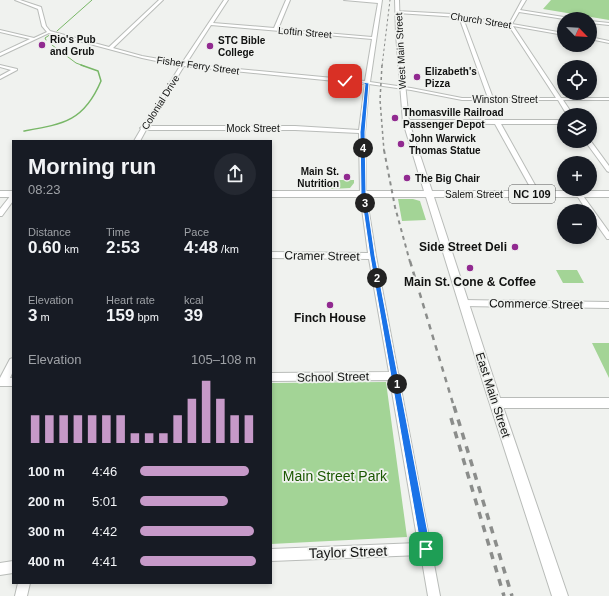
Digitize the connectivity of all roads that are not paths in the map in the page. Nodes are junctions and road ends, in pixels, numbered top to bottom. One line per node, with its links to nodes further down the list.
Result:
1 (17, 0): 19 (street)
2 (160, 0): 25 (street)
3 (226, 0): 14 (street, Colonial Drive)
4 (288, 0): 17 (street)
5 (346, 0): 8 (street)
6 (397, 0): 10 (main road, West Main Street)
7 (524, 0): 9 (street)
8 (380, 1): 21 (street, West Main Street)
9 (518, 11): 12 (street); 16 (street)
10 (397, 12): 11 (street, Church Street); 31 (main road, West Main Street)
11 (461, 17): 16 (street, Church Street); 33 (street)
12 (557, 17)
13 (597, 23): 15 (street)
14 (211, 24): 17 (street, Loftin Street); 27 (street, Colonial Drive)
15 (609, 24)
16 (510, 25): 20 (street, Church Street); 32 (street)
17 (276, 29): 21 (street, Loftin Street)
18 (0, 31): 22 (street)
19 (49, 32): 22 (street); 25 (street, Fisher Ferry Street)
20 (557, 33)
21 (374, 38): 30 (street, West Main Street)
22 (34, 39): 26 (street)
23 (597, 39): 24 (street)
24 (609, 42)
25 (110, 48): 27 (street, Fisher Ferry Street)
26 (0, 55)
27 (183, 65): 30 (street, Fisher Ferry Street); 40 (street, Colonial Drive)
28 (0, 66): 29 (street)
29 (0, 78)
30 (367, 83): 31 (street, Fisher Ferry Street); 41 (street, West Main Street)
31 (402, 87): 33 (street, Winston Street); 37 (main road, West Main Street)
32 (557, 95)
33 (491, 99): 34 (street, Winston Street)
34 (557, 99)
35 (597, 99): 36 (street, Winston Street)
36 (609, 99)
37 (406, 122): 38 (street); 48 (main road, West Main Street)
38 (497, 122): 39 (street); 49 (street)
39 (557, 122)
40 (143, 128): 41 (street, Mock Street); 42 (street, Colonial Drive)
41 (362, 132): 47 (street, West Main Street)
42 (137, 140)
43 (593, 148): 44 (street)
44 (609, 170)
45 (0, 194): 53 (main road)
46 (272, 194): 47 (main road, NC 109)
47 (363, 194): 48 (main road, Salem Street / NC 109); 59 (street)
48 (428, 194): 49 (main road, Salem Street / NC 109); 60 (main road, East Main Street)
49 (537, 194): 50 (main road, Salem Street / NC 109)
50 (557, 194)
51 (597, 194): 52 (main road, Salem Street / NC 109)
52 (609, 194)
53 (12, 195)
54 (12, 196): 56 (street)
55 (580, 196): 57 (street)
56 (0, 214)
57 (609, 237)
58 (272, 255): 59 (street, Cramer Street)
59 (372, 256): 63 (street)
60 (463, 303): 61 (street, Commerce Street); 66 (main road, East Main Street)
61 (609, 305)
62 (12, 364): 65 (street)
63 (395, 376): 64 (street, School Street); 68 (street)
64 (272, 377)
65 (5, 382)
66 (496, 403): 67 (street); 75 (main road, East Main Street)
67 (609, 403)
68 (426, 549): 69 (street, Taylor Street); 74 (street)
69 (272, 555)
70 (12, 567): 71 (street)
71 (0, 569)
72 (24, 584): 73 (street)
73 (21, 596)
74 (434, 596)
75 (560, 596)

